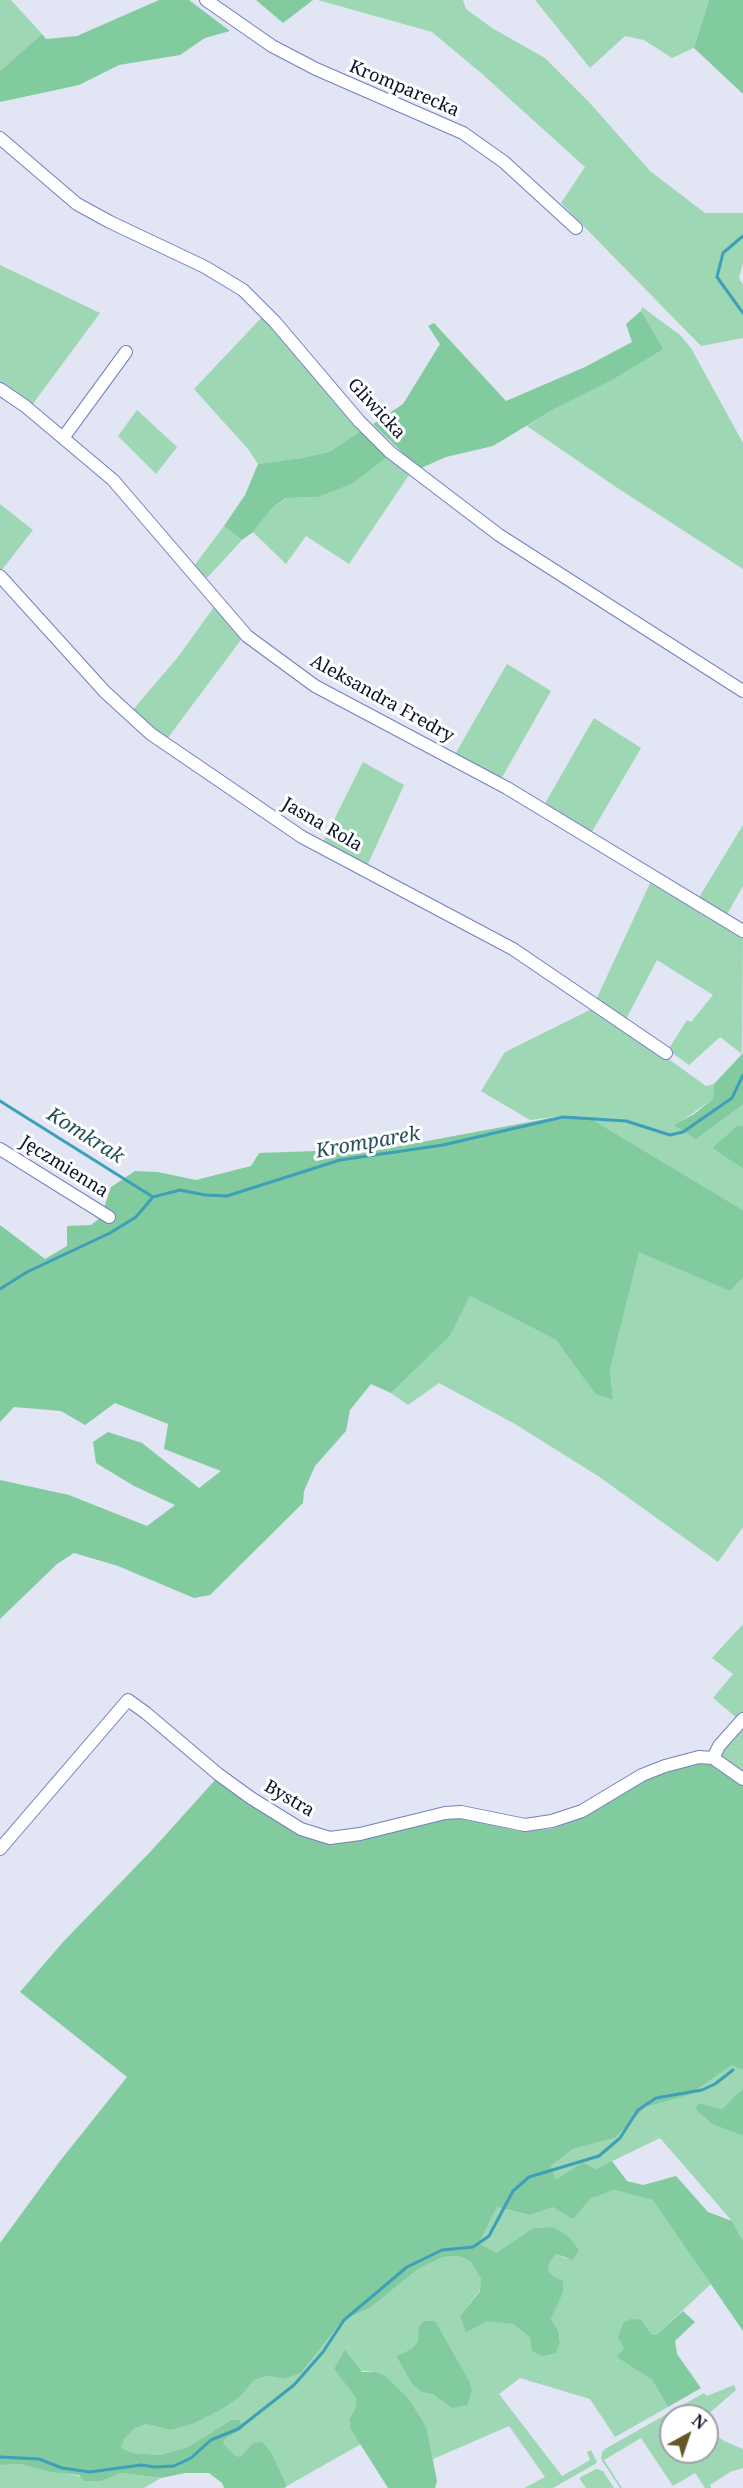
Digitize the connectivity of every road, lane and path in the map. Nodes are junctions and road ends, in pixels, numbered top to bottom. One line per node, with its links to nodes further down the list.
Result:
1 (206, 0): 3 (street, Kromparecka)
2 (0, 138): 8 (street, Gliwicka)
3 (576, 228)
4 (126, 352): 6 (street)
5 (0, 389): 6 (street, Aleksandra Fredry)
6 (63, 438): 9 (street, Aleksandra Fredry)
7 (0, 576): 10 (street, Jasna Rola)
8 (743, 691)
9 (743, 931)
10 (666, 1053)
11 (0, 1149): 12 (street, Jęczmienna)
12 (109, 1217)
13 (743, 1719): 14 (street)
14 (714, 1758): 15 (street); 16 (street, Bystra)
15 (743, 1779)
16 (0, 1849)

